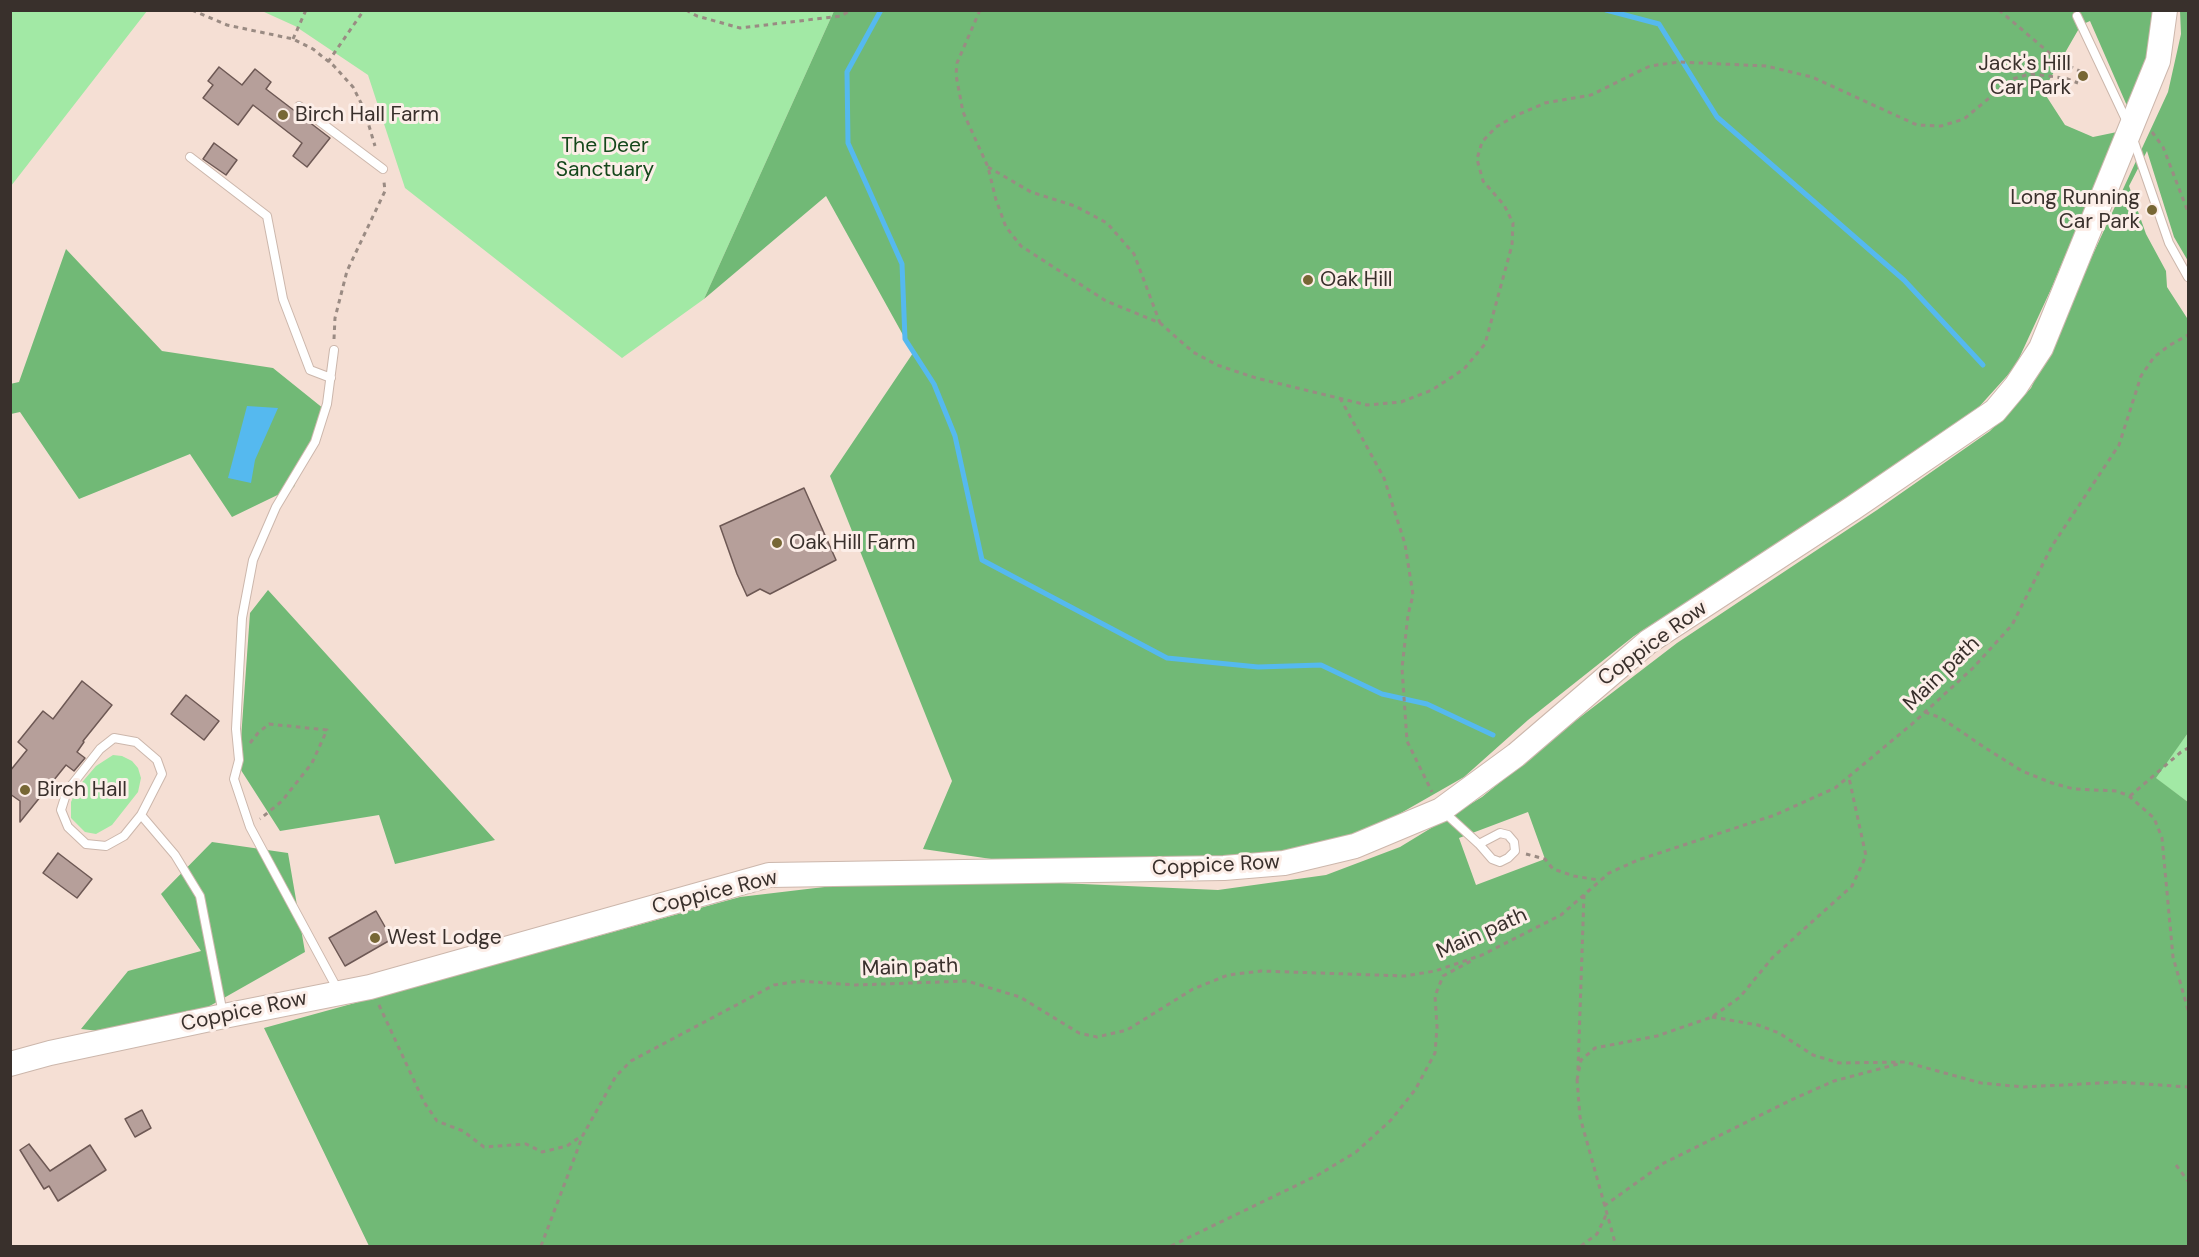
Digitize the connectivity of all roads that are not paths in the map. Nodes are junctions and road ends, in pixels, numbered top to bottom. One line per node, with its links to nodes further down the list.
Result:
1 (2165, 10): 4 (main road, Coppice Row)
2 (2077, 16): 4 (lane)
3 (299, 106): 6 (lane)
4 (2134, 123): 7 (lane); 10 (main road, Coppice Row)
5 (190, 157): 9 (lane)
6 (383, 169)
7 (2188, 277)
8 (334, 350): 9 (lane)
9 (331, 378): 13 (lane)
10 (1441, 810): 12 (lane); 13 (main road, Coppice Row)
11 (141, 815): 11 (lane); 14 (lane)
12 (1479, 844): 12 (lane)
13 (339, 992): 14 (main road, Coppice Row)
14 (224, 1016): 15 (main road, Coppice Row)
15 (10, 1064)

